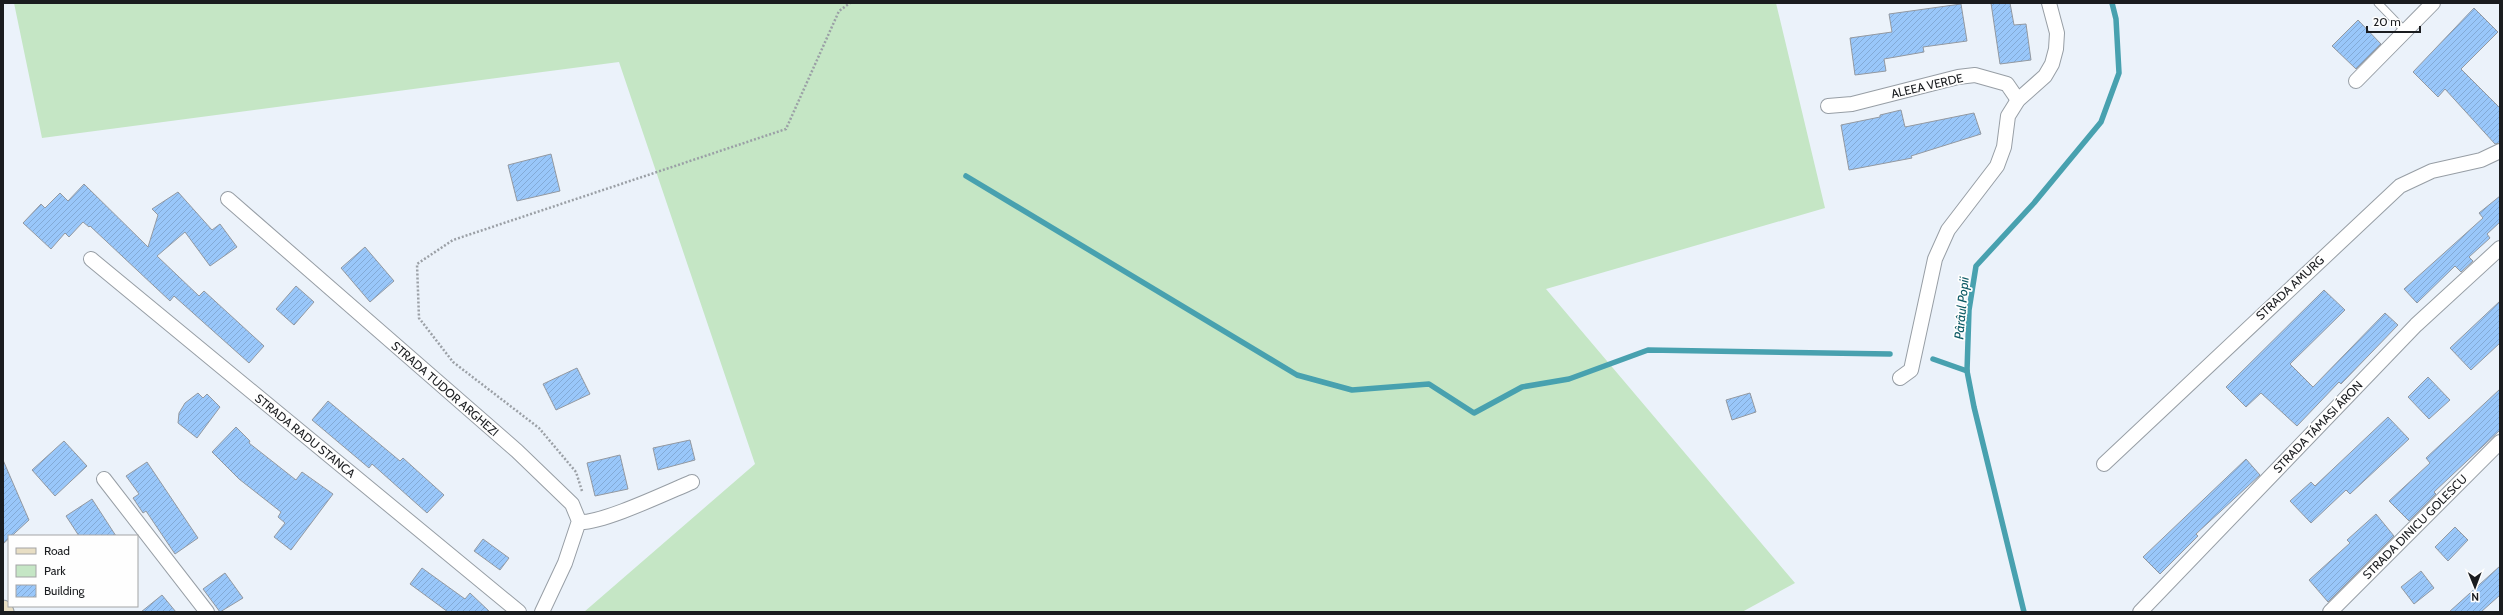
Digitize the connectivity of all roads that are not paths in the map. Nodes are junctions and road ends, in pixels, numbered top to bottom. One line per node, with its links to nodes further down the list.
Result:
1 (2050, 3): 6 (street)
2 (2378, 3): 4 (lane)
3 (2433, 3): 4 (street)
4 (2405, 31): 5 (street)
5 (2356, 81)
6 (2018, 100): 7 (street, ALEEA VERDE); 12 (street)
7 (1828, 106)
8 (2500, 151): 14 (street, STRADA AMURG)
9 (228, 199): 17 (street, STRADA TUDOR ARGHEZI)
10 (2500, 248): 21 (street, STRADA TÁMASI ÁRON)
11 (91, 259): 19 (street, STRADA RADU STANCA)
12 (1900, 378)
13 (2500, 442): 22 (street, STRADA DINICU GOLESCU)
14 (2104, 464)
15 (104, 479): 18 (street)
16 (692, 482): 17 (street)
17 (582, 523): 20 (street)
18 (207, 612)
19 (519, 612)
20 (542, 612)
21 (2140, 612)
22 (2330, 612)

